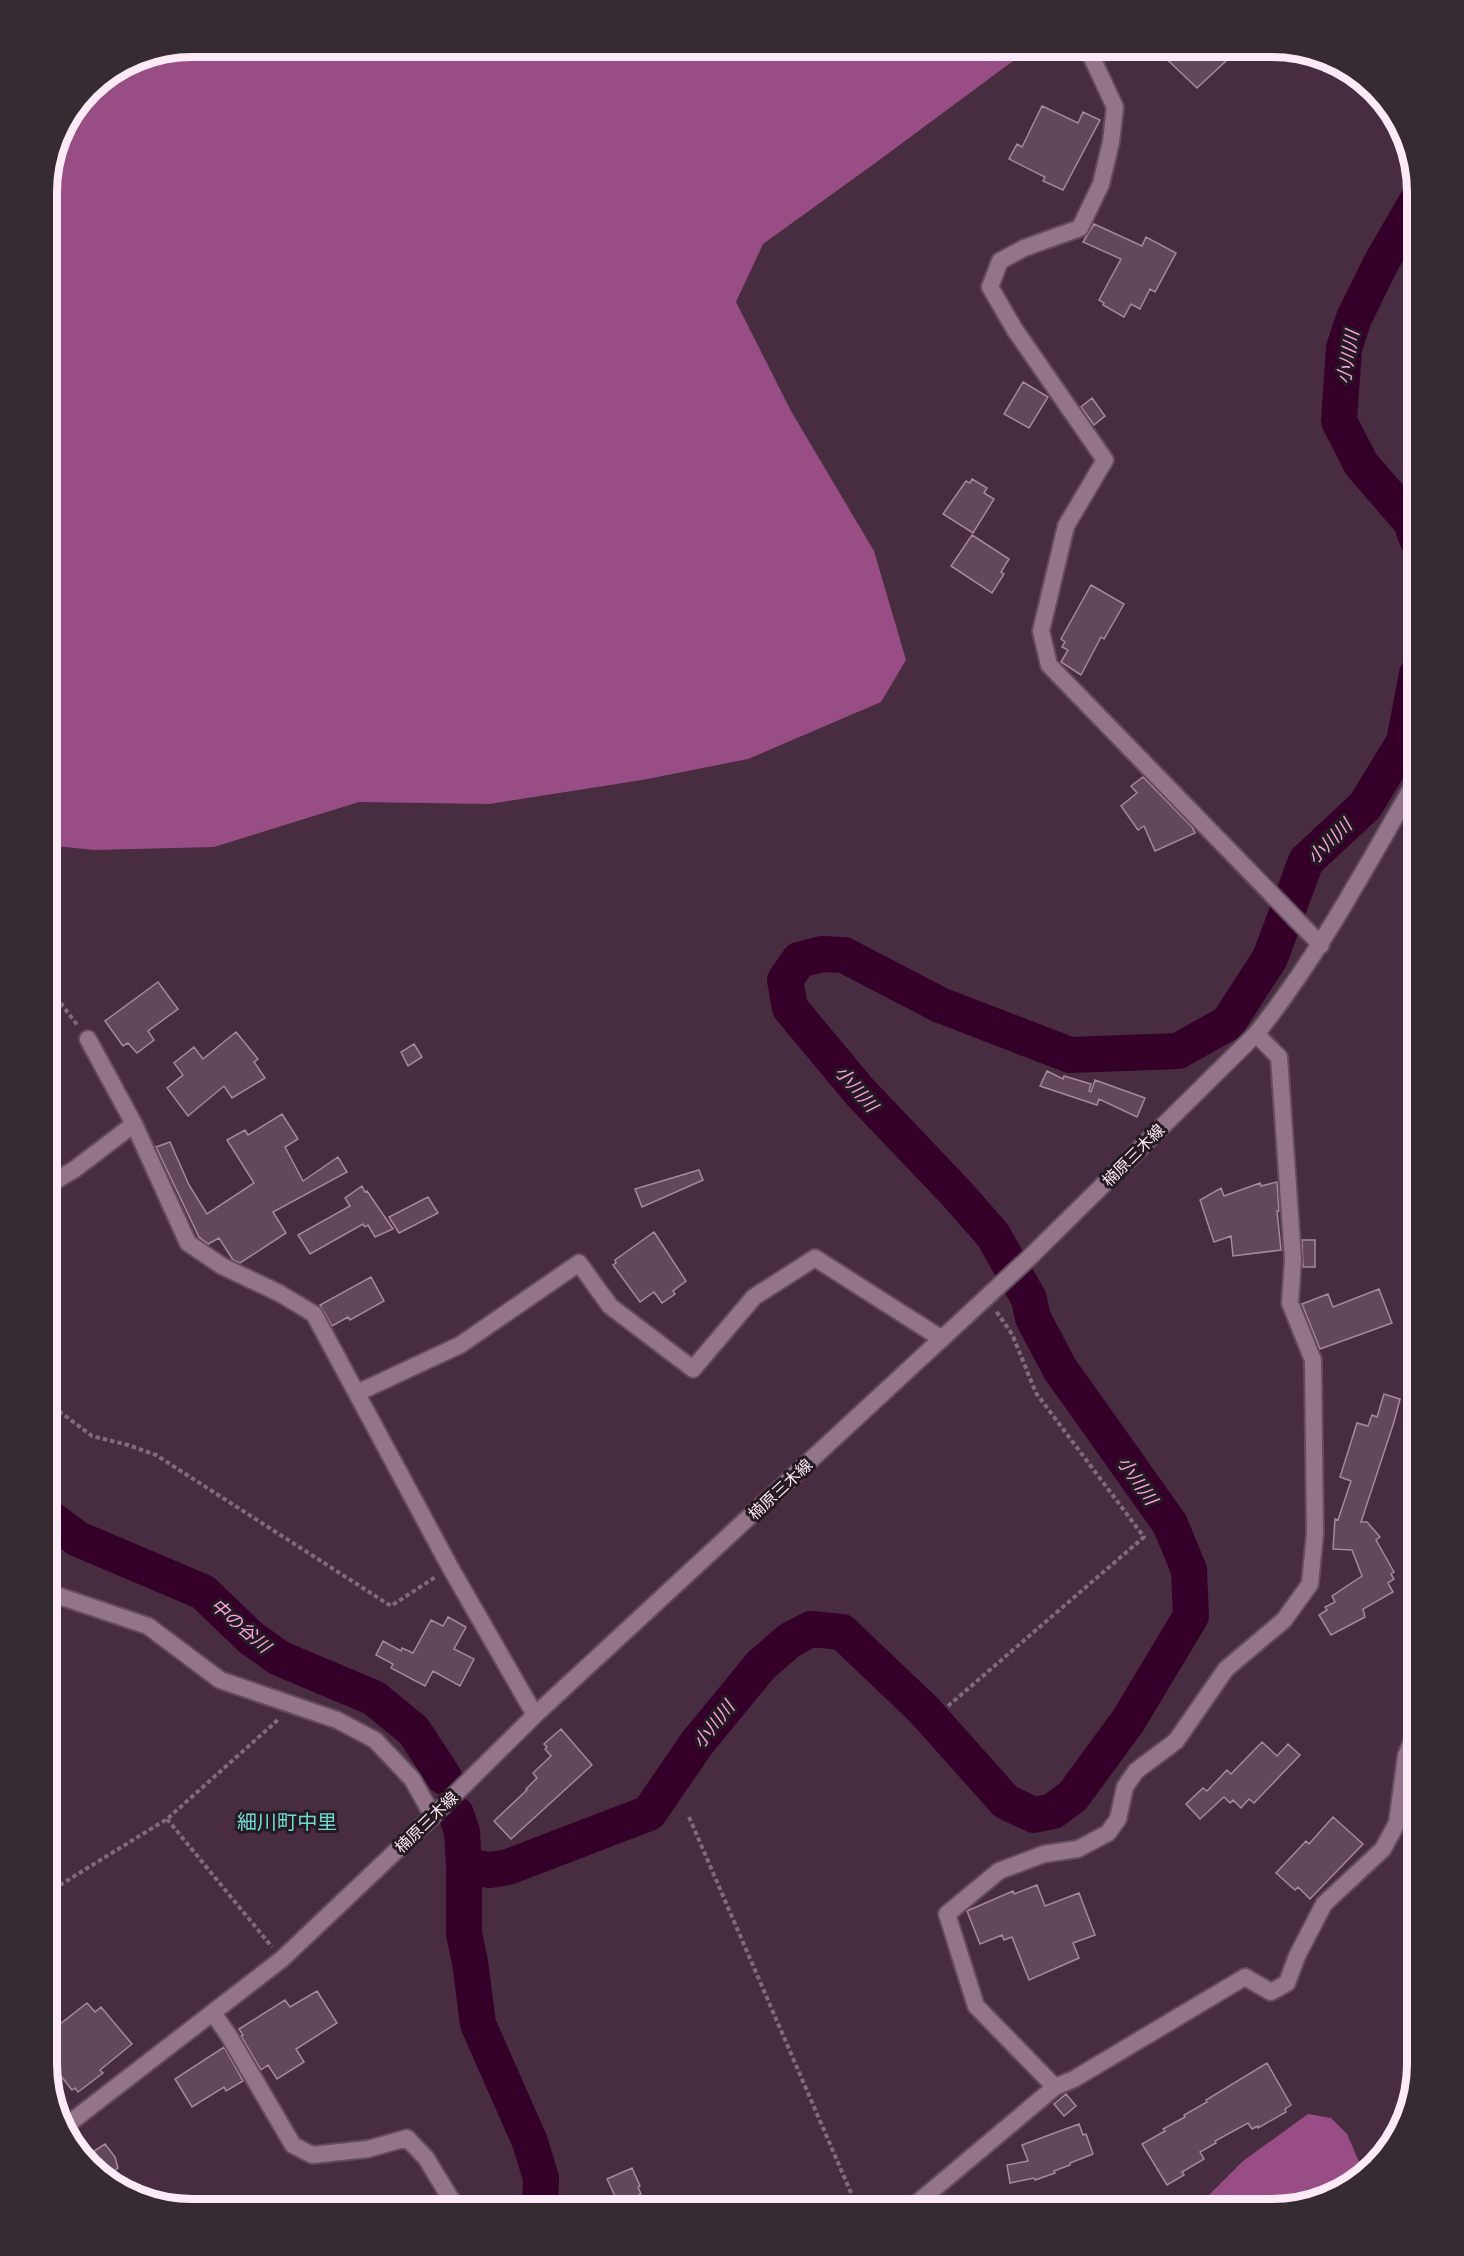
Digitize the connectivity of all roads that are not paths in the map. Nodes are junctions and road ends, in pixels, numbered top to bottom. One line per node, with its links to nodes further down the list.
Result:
1 (1092, 57): 3 (street)
2 (1407, 798): 3 (street, 楠原三木線)
3 (1321, 945): 4 (street, 楠原三木線)
4 (1256, 1034): 8 (street, 楠原三木線); 15 (street)
5 (88, 1039): 6 (street)
6 (134, 1124): 7 (street); 9 (street)
7 (57, 1179)
8 (942, 1339): 9 (street); 11 (street, 楠原三木線)
9 (357, 1393): 11 (street)
10 (57, 1596): 13 (street)
11 (535, 1715): 13 (street, 楠原三木線)
12 (1407, 1754): 15 (street)
13 (433, 1816): 14 (street, 楠原三木線)
14 (213, 2013): 16 (street, 楠原三木線); 17 (street)
15 (1055, 2087): 18 (street)
16 (70, 2122)
17 (451, 2199)
18 (922, 2199)

